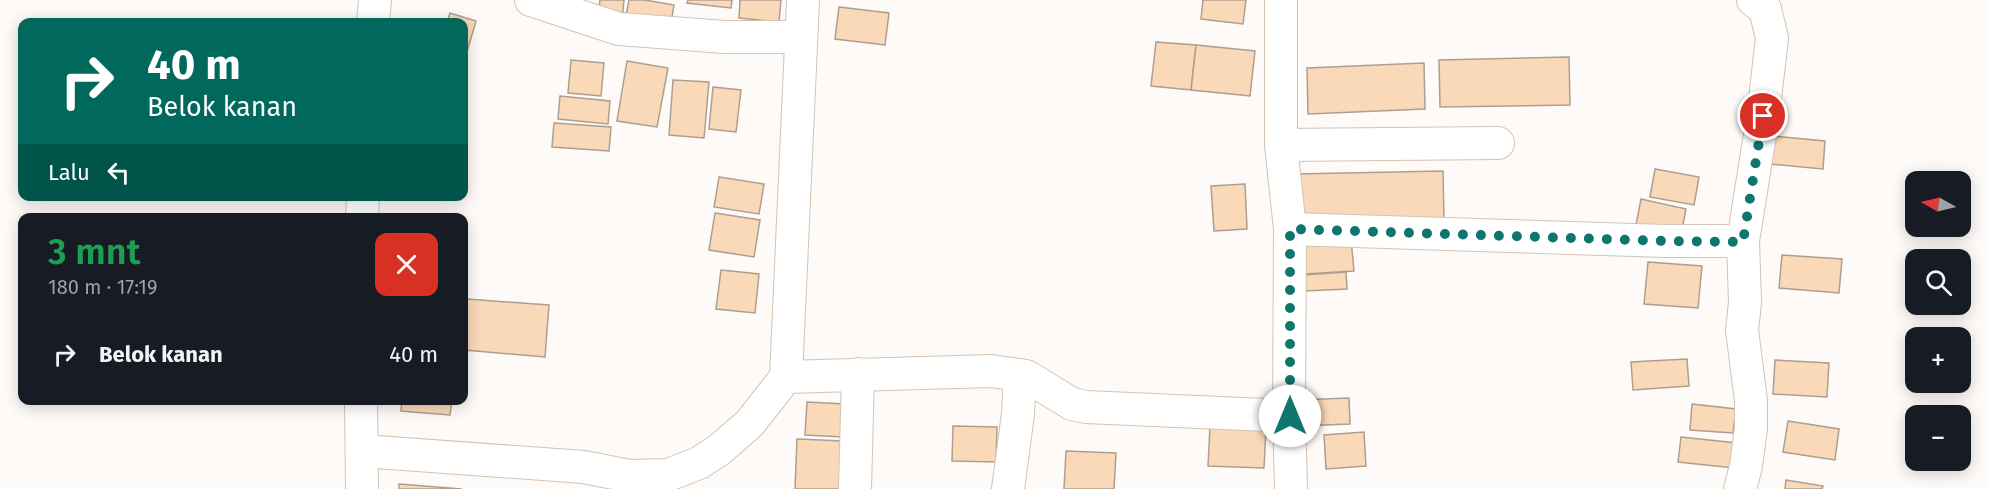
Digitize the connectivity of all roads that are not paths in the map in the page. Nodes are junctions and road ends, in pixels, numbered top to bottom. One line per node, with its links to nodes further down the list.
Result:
1 (375, 0): 6 (street)
2 (531, 0): 7 (street)
3 (803, 0): 7 (street)
4 (1281, 0): 9 (street)
5 (1754, 0): 11 (street)
6 (374, 18)
7 (801, 36): 14 (street)
8 (1498, 143): 9 (street)
9 (1281, 145): 10 (street)
10 (1290, 229): 11 (street); 16 (street)
11 (1743, 242): 22 (street)
12 (858, 374): 13 (street); 14 (street); 19 (street)
13 (1020, 375): 16 (street); 20 (street)
14 (786, 377): 17 (street)
15 (361, 405): 17 (street)
16 (1290, 416): 21 (street)
17 (362, 451): 18 (street)
18 (362, 489)
19 (855, 489)
20 (1008, 489)
21 (1291, 489)
22 (1740, 489)

